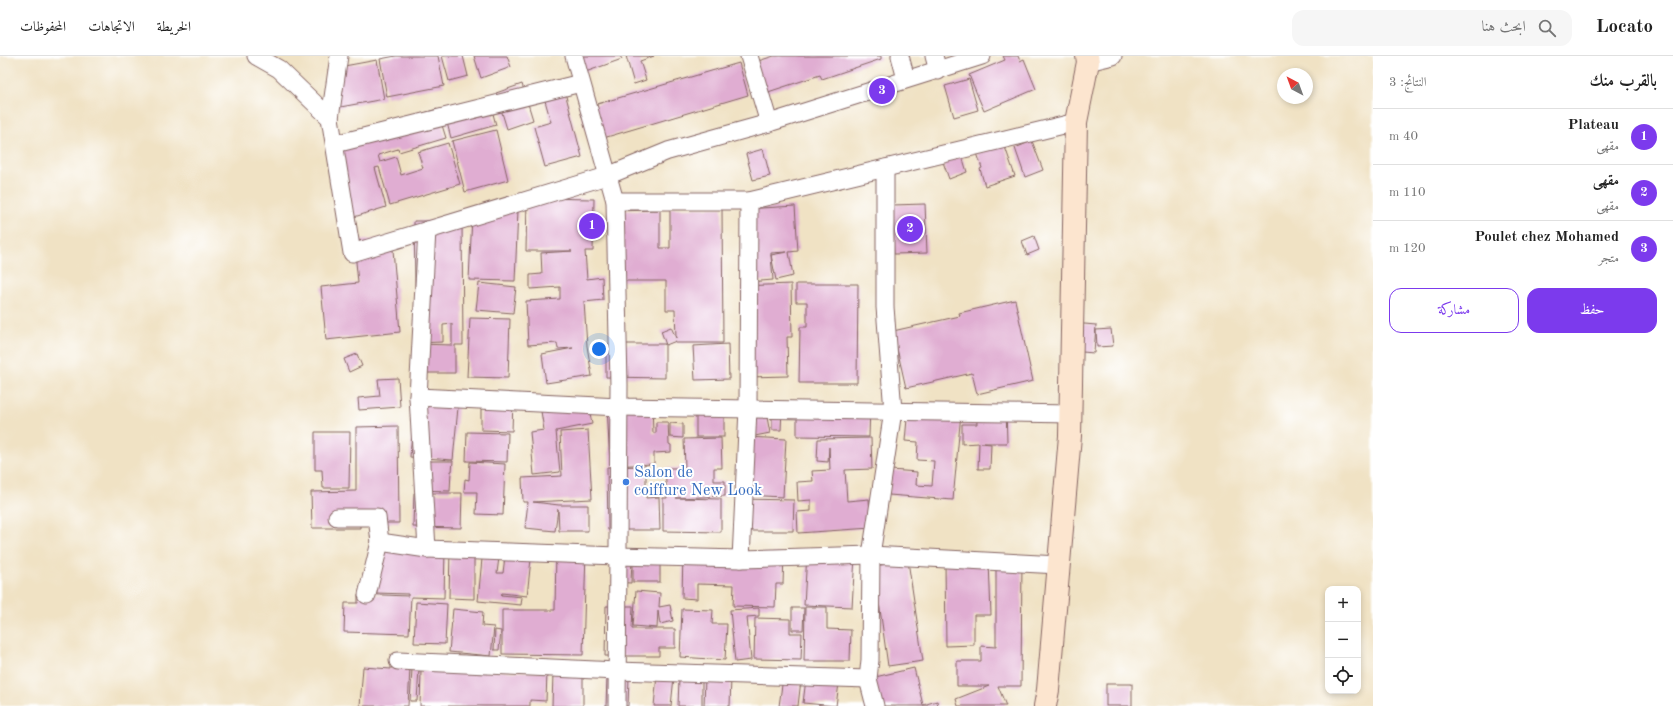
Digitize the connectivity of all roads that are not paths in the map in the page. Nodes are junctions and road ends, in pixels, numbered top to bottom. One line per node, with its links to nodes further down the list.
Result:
1 (256, 56): 12 (street)
2 (339, 56): 12 (street)
3 (574, 56): 11 (street)
4 (749, 56): 14 (street)
5 (900, 56): 10 (street)
6 (982, 56): 9 (street)
7 (1112, 56): 8 (street)
8 (1088, 59): 13 (street)
9 (936, 63): 10 (street)
10 (906, 79): 14 (street)
11 (581, 83): 15 (street); 17 (street)
12 (330, 118): 15 (street)
13 (1076, 122): 16 (street); 25 (street)
14 (769, 123): 17 (street)
15 (335, 144): 20 (street)
16 (885, 168): 19 (street); 24 (street)
17 (607, 176): 18 (street); 20 (street)
18 (615, 201): 19 (street); 22 (street)
19 (749, 201): 23 (street)
20 (427, 230): 21 (street)
21 (418, 397): 22 (street); 28 (street)
22 (619, 407): 23 (street); 30 (street)
23 (748, 409): 24 (street); 31 (street)
24 (893, 411): 25 (street); 29 (street)
25 (1071, 414): 32 (street)
26 (337, 517): 27 (street)
27 (380, 542): 28 (street); 33 (street)
28 (427, 549): 30 (street)
29 (872, 555): 31 (street); 32 (street); 36 (street)
30 (617, 556): 31 (street); 35 (street)
31 (741, 559)
32 (1059, 565): 39 (street)
33 (367, 595)
34 (398, 661): 35 (street)
35 (617, 671): 36 (street); 37 (street)
36 (868, 679): 38 (street)
37 (617, 706)
38 (875, 706)
39 (1045, 706)

